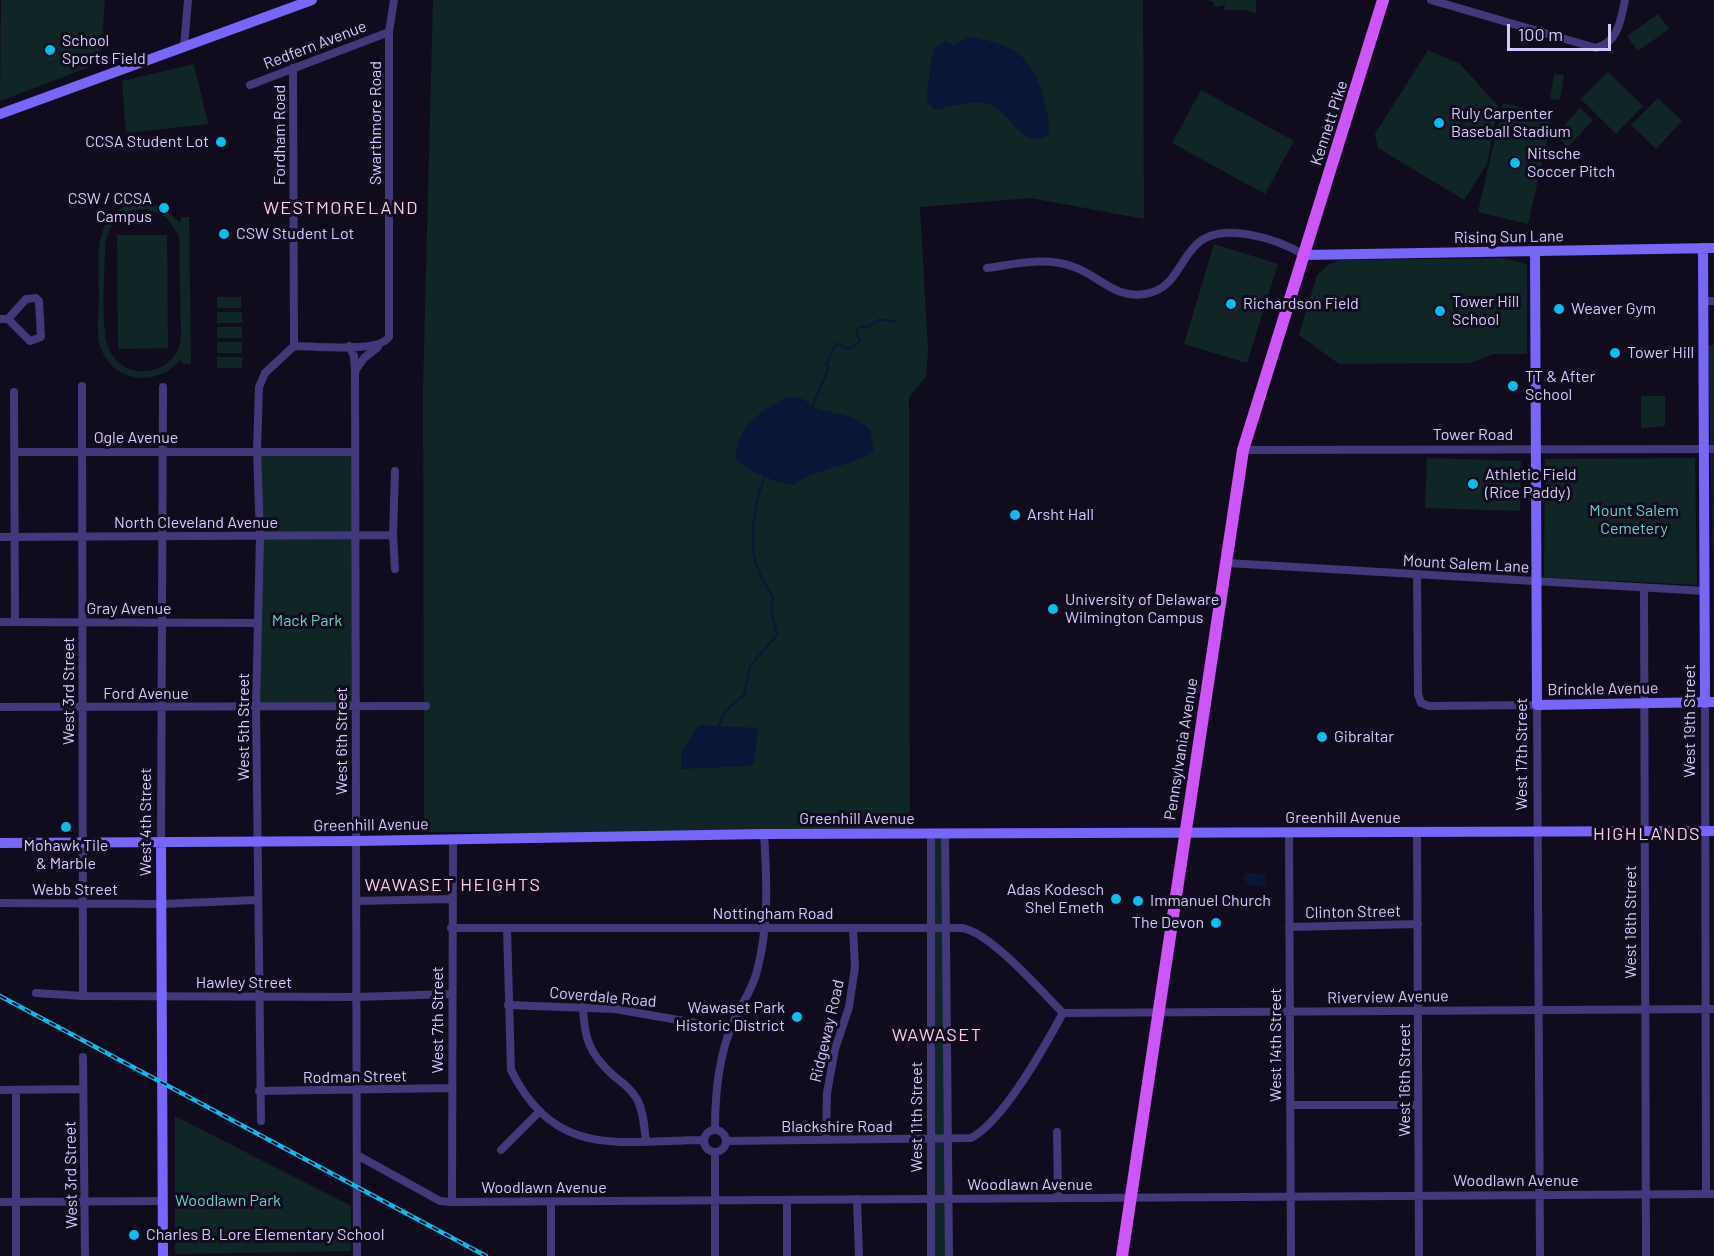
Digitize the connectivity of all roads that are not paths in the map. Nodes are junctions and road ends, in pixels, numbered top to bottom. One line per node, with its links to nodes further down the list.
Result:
1 (188, 0): 8 (street)
2 (312, 0): 8 (street)
3 (394, 0): 7 (street, Swarthmore Road)
4 (1383, 0): 14 (main road, Kennett Pike)
5 (1431, 0): 6 (street)
6 (1625, 0)
7 (389, 32): 9 (street, Redfern Avenue); 18 (street, Swarthmore Road)
8 (184, 47): 11 (street)
9 (293, 68): 10 (street, Redfern Avenue); 19 (street, Fordham Road)
10 (250, 85)
11 (0, 114)
12 (1708, 248): 13 (street, Rising Sun Lane); 16 (street, West 19th Street)
13 (1535, 251): 14 (street, Rising Sun Lane); 25 (street, West 17th Street)
14 (1304, 255): 15 (street); 28 (main road, Pennsylvania Avenue)
15 (987, 268)
16 (1709, 301): 26 (street, West 19th Street)
17 (4, 319): 17 (street)
18 (381, 345): 20 (street); 21 (street)
19 (294, 346): 20 (street); 29 (street, West 5th Street)
20 (349, 346): 21 (street, West 6th Street)
21 (355, 372): 33 (street, West 6th Street)
22 (82, 386): 31 (street, West 3rd Street)
23 (163, 387): 32 (street, West 4th Street)
24 (14, 392): 30 (street)
25 (1536, 448): 26 (street, Tower Road); 28 (street, Tower Road); 45 (street, West 17th Street)
26 (1702, 448): 27 (street, Tower Road); 47 (street, West 19th Street)
27 (1714, 449)
28 (1243, 450): 42 (main road, Pennsylvania Avenue)
29 (256, 451): 32 (street, Ogle Avenue); 33 (street, Ogle Avenue); 38 (street, West 5th Street)
30 (15, 452): 31 (street, Ogle Avenue); 40 (street)
31 (82, 452): 32 (street, Ogle Avenue); 41 (street, West 3rd Street)
32 (163, 452): 37 (street, West 4th Street)
33 (355, 452): 35 (street, West 6th Street)
34 (395, 471): 36 (street)
35 (355, 535): 36 (street, North Cleveland Avenue); 38 (street, North Cleveland Avenue); 61 (street, West 6th Street)
36 (393, 535): 43 (street)
37 (162, 536): 38 (street, North Cleveland Avenue); 41 (street, North Cleveland Avenue); 51 (street, West 4th Street)
38 (260, 536): 52 (street, West 5th Street)
39 (0, 537): 40 (street, North Cleveland Avenue)
40 (15, 537): 41 (street, North Cleveland Avenue); 49 (street)
41 (82, 537): 50 (street, West 3rd Street)
42 (1227, 563): 44 (street, Mount Salem Lane); 70 (main road, Pennsylvania Avenue)
43 (395, 569)
44 (1417, 574): 45 (street, Mount Salem Lane); 55 (street, Brinckle Avenue)
45 (1537, 581): 46 (street, Mount Salem Lane); 55 (street, West 17th Street)
46 (1644, 588): 47 (street, Mount Salem Lane); 54 (street, West 18th Street)
47 (1705, 591): 53 (street, West 19th Street)
48 (0, 622): 49 (street, Gray Avenue)
49 (15, 622): 50 (street, Gray Avenue)
50 (82, 622): 51 (street, Gray Avenue); 60 (street, West 3rd Street)
51 (162, 622): 52 (street, Gray Avenue); 58 (street, West 4th Street)
52 (258, 623): 59 (street, West 5th Street)
53 (1709, 702): 54 (street, Brinckle Avenue); 62 (street, West 19th Street)
54 (1644, 704): 55 (street, Brinckle Avenue); 65 (street, West 18th Street)
55 (1537, 705): 64 (street, West 17th Street)
56 (426, 706): 61 (street, Ford Avenue)
57 (0, 707): 60 (street, Ford Avenue)
58 (161, 707): 59 (street, Ford Avenue); 60 (street, Ford Avenue); 75 (street, West 4th Street)
59 (256, 707): 61 (street, Ford Avenue); 72 (street, West 5th Street)
60 (82, 708): 74 (street, West 3rd Street)
61 (356, 708): 73 (street, West 6th Street)
62 (1710, 831): 65 (street, Greenhill Avenue); 100 (street, West 19th Street)
63 (1418, 832): 64 (street, Greenhill Avenue); 66 (street, Greenhill Avenue); 83 (street, West 16th Street)
64 (1538, 832): 65 (street, Greenhill Avenue); 102 (street, West 17th Street)
65 (1645, 832): 99 (street, West 18th Street)
66 (1289, 833): 70 (street, Greenhill Avenue); 85 (street, West 14th Street)
67 (764, 834): 68 (street, Greenhill Avenue); 71 (street, Greenhill Avenue); 84 (street)
68 (931, 834): 69 (street, Greenhill Avenue); 89 (street, West 11th Street)
69 (945, 834): 70 (street, Greenhill Avenue); 90 (street, West 11th Street)
70 (1185, 834): 106 (main road, Pennsylvania Avenue)
71 (453, 838): 73 (street, Greenhill Avenue); 77 (street, West 7th Street)
72 (257, 841): 73 (street, Greenhill Avenue); 75 (street, Greenhill Avenue); 78 (street, West 5th Street)
73 (356, 841): 79 (street, West 6th Street)
74 (82, 842): 75 (street, Greenhill Avenue); 76 (street, Greenhill Avenue); 81 (street, West 3rd Street)
75 (160, 842): 82 (street, West 4th Street)
76 (0, 843)
77 (451, 899): 79 (street); 86 (street, West 7th Street)
78 (257, 900): 82 (street, Webb Street); 95 (street, West 5th Street)
79 (356, 901): 96 (street, West 6th Street)
80 (0, 903): 81 (street, Webb Street)
81 (82, 904): 82 (street, Webb Street); 93 (street, West 3rd Street)
82 (161, 904): 94 (street, West 4th Street)
83 (1418, 924): 85 (street, Clinton Street); 103 (street, West 16th Street)
84 (765, 927): 87 (street, Nottingham Road); 88 (street, Nottingham Road); 107 (street)
85 (1289, 927): 104 (street, West 14th Street)
86 (451, 928): 87 (street, Nottingham Road); 92 (street, West 7th Street)
87 (507, 928): 97 (street)
88 (853, 928): 89 (street, Nottingham Road); 122 (street, Ridgeway Road)
89 (930, 928): 90 (street, Nottingham Road); 123 (street, West 11th Street)
90 (946, 928): 105 (street, Nottingham Road); 124 (street, West 11th Street)
91 (36, 993): 93 (street, Hawley Street)
92 (451, 994): 96 (street, Hawley Street); 109 (street, West 7th Street)
93 (83, 996): 94 (street, Hawley Street)
94 (162, 996): 95 (street, Hawley Street); 143 (street, West 4th Street)
95 (257, 996): 96 (street, Hawley Street); 113 (street, West 5th Street)
96 (357, 997): 114 (street, West 6th Street)
97 (508, 1005): 98 (street, Coverdale Road); 117 (street)
98 (584, 1006): 107 (street, Coverdale Road); 125 (street)
99 (1645, 1009): 100 (street, Riverview Avenue); 102 (street, Riverview Avenue); 130 (street, West 18th Street)
100 (1704, 1009): 101 (street, Riverview Avenue); 131 (street, West 19th Street)
101 (1714, 1009)
102 (1539, 1010): 103 (street, Riverview Avenue); 132 (street, West 17th Street)
103 (1418, 1011): 104 (street, Riverview Avenue); 116 (street, West 16th Street)
104 (1290, 1012): 106 (street, Riverview Avenue); 115 (street, West 14th Street)
105 (1062, 1013): 106 (street, Riverview Avenue); 124 (street, Blackshire Road)
106 (1158, 1013): 135 (main road, Pennsylvania Avenue)
107 (730, 1029): 119 (street)
108 (83, 1057): 110 (street, West 3rd Street)
109 (452, 1088): 114 (street, Rodman Street); 146 (street, West 7th Street)
110 (83, 1089): 112 (street); 142 (street, West 3rd Street)
111 (0, 1090): 112 (street)
112 (16, 1090): 145 (street)
113 (259, 1091): 114 (street, Rodman Street); 118 (street, West 5th Street)
114 (357, 1091): 129 (street, West 6th Street)
115 (1290, 1105): 116 (street); 133 (street, West 14th Street)
116 (1418, 1105): 134 (street, West 16th Street)
117 (540, 1112): 125 (street); 127 (street)
118 (261, 1121)
119 (715, 1130): 121 (street); 126 (street)
120 (1057, 1132): 136 (street)
121 (703, 1140): 125 (street); 128 (street)
122 (826, 1140): 123 (street, Blackshire Road); 126 (street, Blackshire Road)
123 (931, 1140): 124 (street, Blackshire Road); 138 (street, West 11th Street)
124 (948, 1140): 139 (street, West 11th Street)
125 (646, 1141)
126 (726, 1141): 128 (street)
127 (501, 1150)
128 (715, 1152): 140 (street)
129 (357, 1155): 146 (street, Woodlawn Avenue); 151 (street, West 6th Street)
130 (1646, 1194): 131 (street, Woodlawn Avenue); 132 (street, Woodlawn Avenue); 162 (street, West 18th Street)
131 (1710, 1194)
132 (1540, 1195): 134 (street, Woodlawn Avenue); 161 (street, West 17th Street)
133 (1291, 1196): 134 (street, Woodlawn Avenue); 135 (street, Woodlawn Avenue); 159 (street, West 14th Street)
134 (1419, 1196): 160 (street, West 16th Street)
135 (1130, 1197): 136 (street, Woodlawn Avenue); 158 (main road, Pennsylvania Avenue)
136 (1058, 1198): 139 (street, Woodlawn Avenue)
137 (857, 1199): 138 (street, Woodlawn Avenue); 141 (street, Woodlawn Avenue); 155 (street)
138 (931, 1199): 139 (street, Woodlawn Avenue); 156 (street, West 11th Street)
139 (948, 1199): 157 (street, West 11th Street)
140 (714, 1200): 141 (street, Woodlawn Avenue); 147 (street, Woodlawn Avenue); 153 (street)
141 (787, 1200): 154 (street)
142 (85, 1201): 143 (street); 145 (street); 149 (street, West 3rd Street)
143 (163, 1201): 150 (street, West 4th Street)
144 (0, 1202): 145 (street)
145 (16, 1202): 148 (street)
146 (452, 1202): 147 (street, Woodlawn Avenue)
147 (551, 1202): 152 (street)
148 (16, 1256)
149 (85, 1256)
150 (163, 1256)
151 (357, 1256)
152 (551, 1256)
153 (715, 1256)
154 (787, 1256)
155 (859, 1256)
156 (931, 1256)
157 (949, 1256)
158 (1122, 1256)
159 (1291, 1256)
160 (1419, 1256)
161 (1540, 1256)
162 (1646, 1256)

